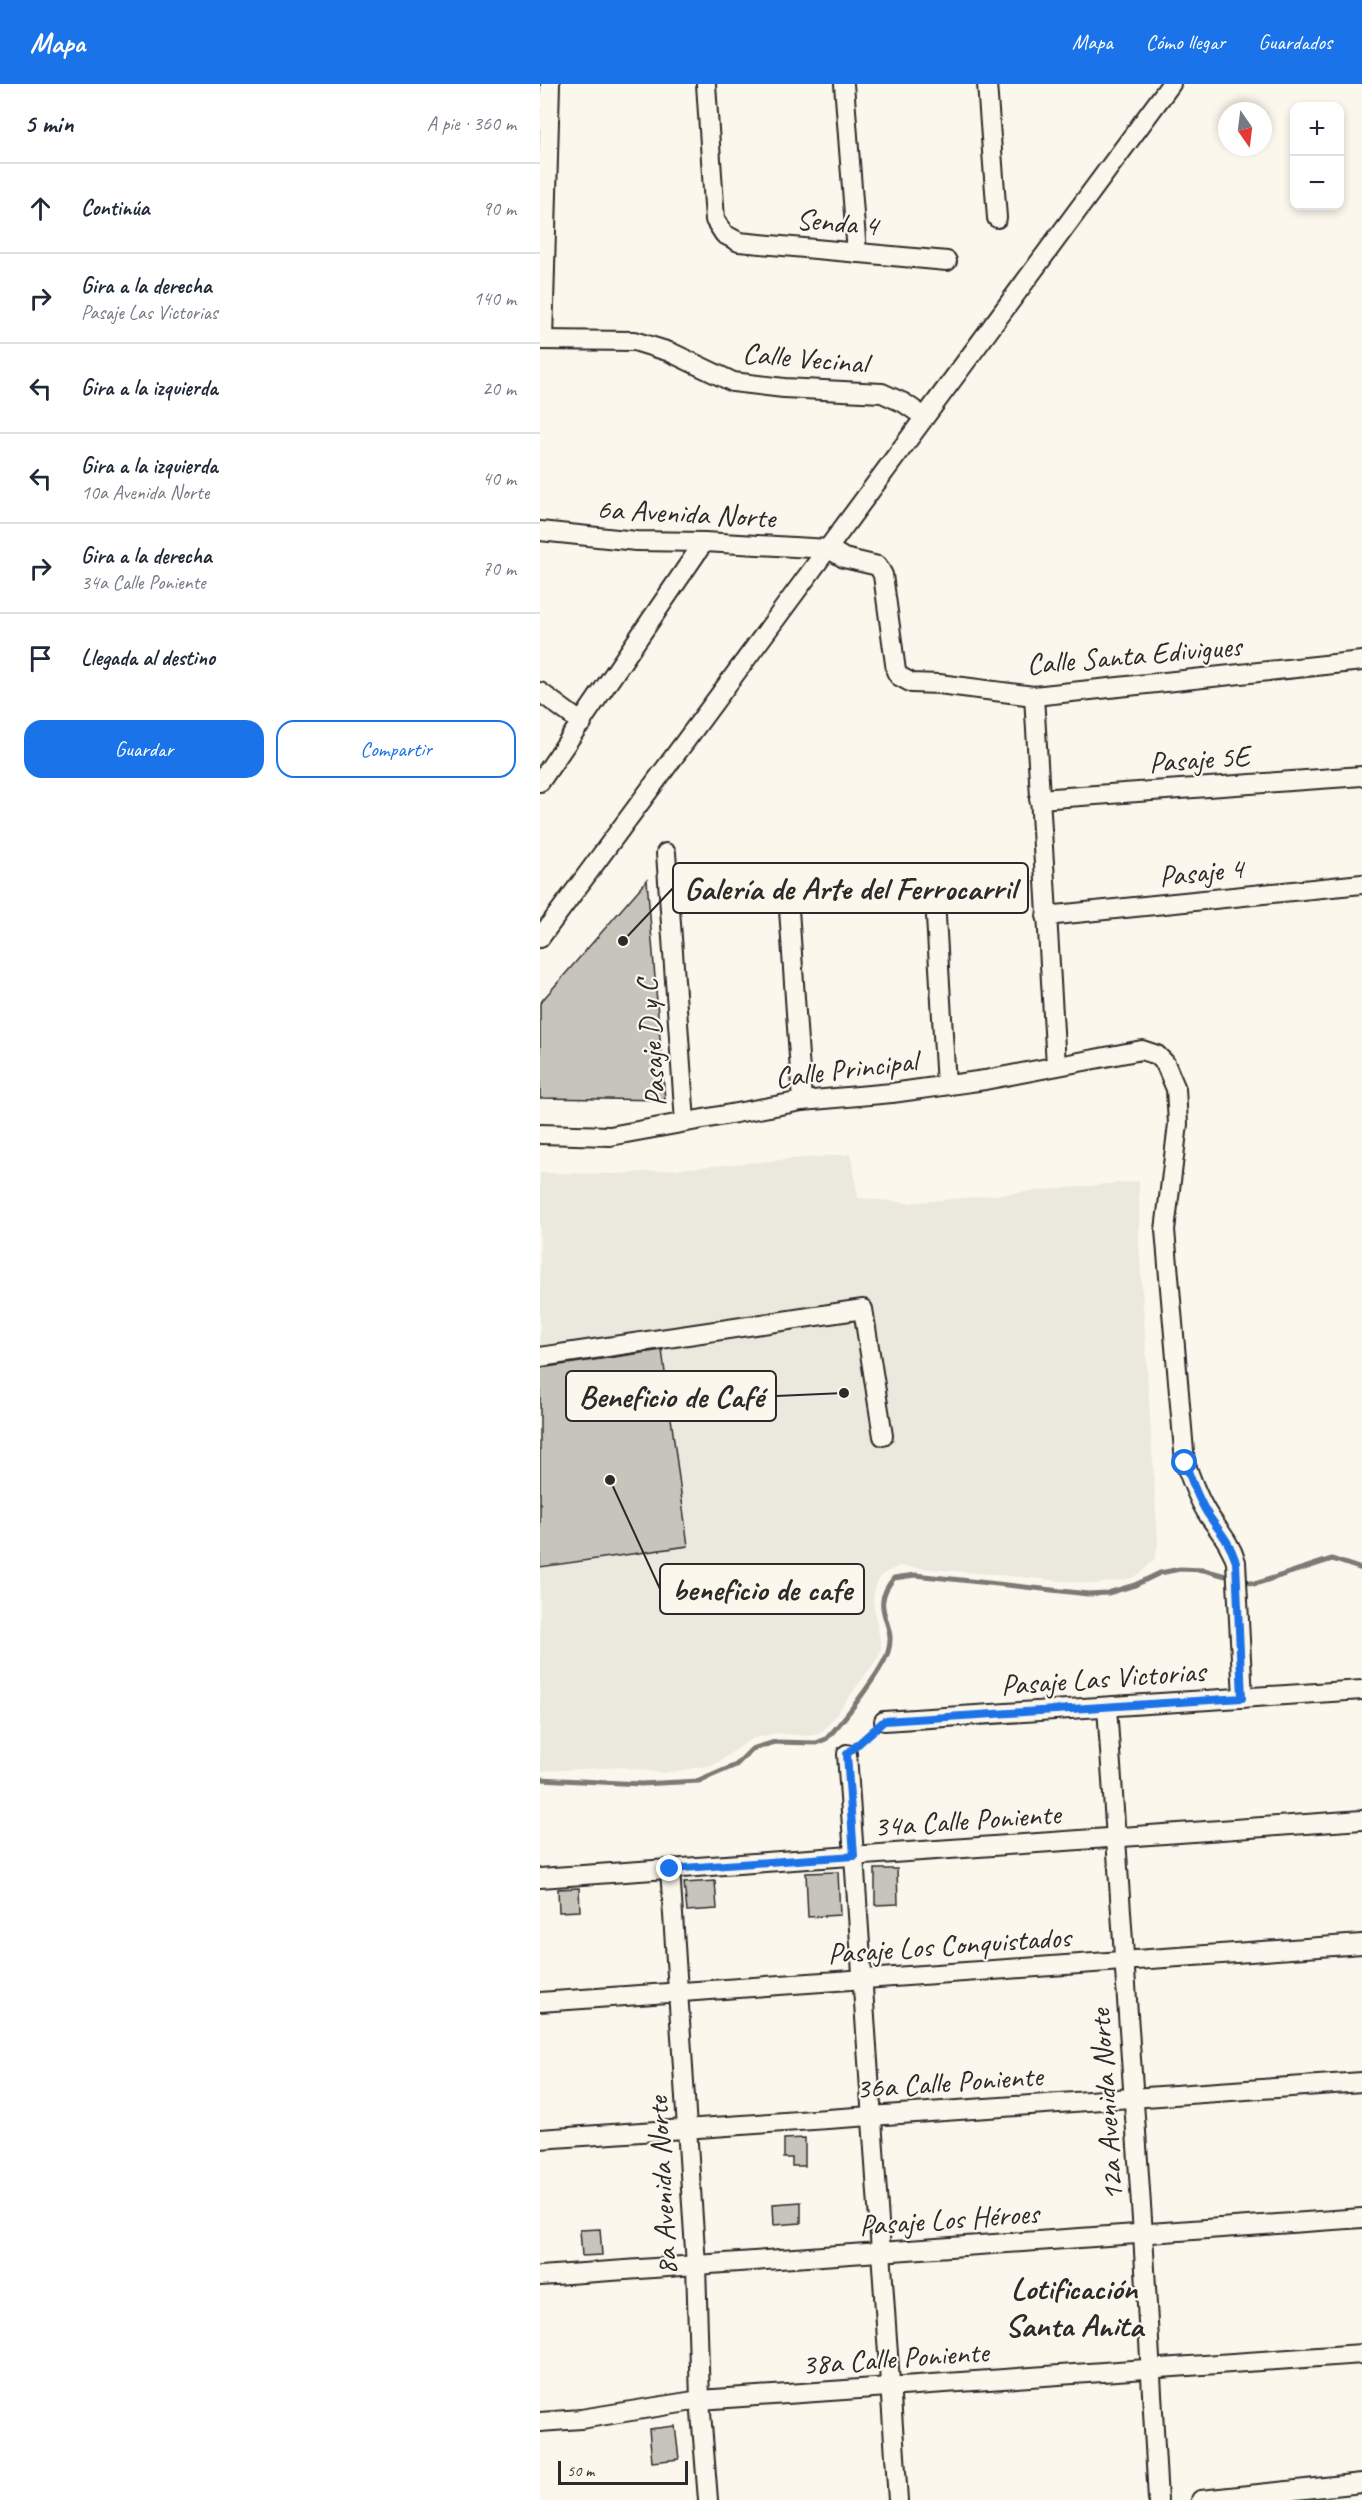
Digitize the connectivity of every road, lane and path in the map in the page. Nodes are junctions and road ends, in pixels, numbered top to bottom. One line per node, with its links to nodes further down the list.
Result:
1 (550, 84): 9 (street)
2 (706, 84): 7 (street, Senda 4)
3 (844, 84): 7 (street)
4 (987, 84): 6 (street)
5 (1171, 84): 10 (street)
6 (997, 218)
7 (857, 253): 8 (street, Senda 4)
8 (947, 261)
9 (542, 340): 10 (street, Calle Vecinal)
10 (923, 416): 13 (street)
11 (540, 531): 12 (street, 6a Avenida Norte)
12 (704, 542): 13 (street, 6a Avenida Norte); 17 (street)
13 (829, 549): 16 (street, Calle Santa Edivigues); 26 (street)
14 (1362, 661): 16 (street, Calle Santa Edivigues)
15 (540, 692): 17 (street)
16 (1034, 696): 20 (street)
17 (582, 723): 19 (street)
18 (1362, 776): 20 (street, Pasaje 5E)
19 (540, 782)
20 (1040, 799): 25 (street)
21 (666, 853): 30 (street, Pasaje D y C)
22 (787, 880): 29 (street)
23 (1362, 884): 25 (street, Pasaje 4)
24 (935, 900): 28 (street)
25 (1046, 916): 27 (street)
26 (540, 938)
27 (1056, 1065): 28 (street, Calle Principal); 35 (street, Calle Principal)
28 (946, 1085): 29 (street, Calle Principal)
29 (802, 1101): 30 (street, Calle Principal)
30 (685, 1122): 31 (street, Calle Principal)
31 (540, 1134)
32 (540, 1357): 33 (street)
33 (883, 1436)
34 (1362, 1690): 35 (street, Pasaje Las Victorias)
35 (1242, 1698): 36 (street, Pasaje Las Victorias)
36 (1107, 1707): 37 (street, Pasaje Las Victorias); 40 (street, 12a Avenida Norte)
37 (884, 1721): 38 (path)
38 (847, 1754): 41 (street)
39 (1362, 1820): 40 (street, 34a Calle Poniente)
40 (1116, 1838): 41 (street, 34a Calle Poniente); 45 (street, 12a Avenida Norte)
41 (854, 1856): 42 (street, 34a Calle Poniente); 46 (street)
42 (670, 1869): 43 (street, 34a Calle Poniente); 47 (street, 8a Avenida Norte)
43 (540, 1878)
44 (1362, 1944): 45 (street, Pasaje Los Conquistados)
45 (1125, 1961): 46 (street, Pasaje Los Conquistados); 50 (street, 12a Avenida Norte)
46 (863, 1979): 47 (street, Pasaje Los Conquistados); 51 (street)
47 (679, 1992): 48 (street, Pasaje Los Conquistados); 52 (street, 8a Avenida Norte)
48 (540, 2002)
49 (1362, 2082): 50 (street, 36a Calle Poniente)
50 (1134, 2098): 51 (street, 36a Calle Poniente); 55 (street, 12a Avenida Norte)
51 (872, 2116): 52 (street, 36a Calle Poniente); 56 (street)
52 (688, 2128): 53 (street, 36a Calle Poniente); 57 (street, 8a Avenida Norte)
53 (540, 2139)
54 (1362, 2218): 55 (street, Pasaje Los Héroes)
55 (1143, 2234): 56 (street, Pasaje Los Héroes); 60 (street, 12a Avenida Norte)
56 (881, 2252): 57 (street, Pasaje Los Héroes); 61 (street)
57 (696, 2265): 58 (street, Pasaje Los Héroes); 62 (street, 8a Avenida Norte)
58 (540, 2276)
59 (1362, 2354): 60 (street, 38a Calle Poniente)
60 (1150, 2370): 61 (street, 38a Calle Poniente); 67 (street, 12a Avenida Norte)
61 (890, 2387): 62 (street, 38a Calle Poniente); 66 (street)
62 (699, 2400): 63 (street, 38a Calle Poniente); 65 (street, 8a Avenida Norte)
63 (540, 2422)
64 (1362, 2483): 68 (street)
65 (708, 2500)
66 (898, 2500)
67 (1158, 2500)
68 (1201, 2500)

